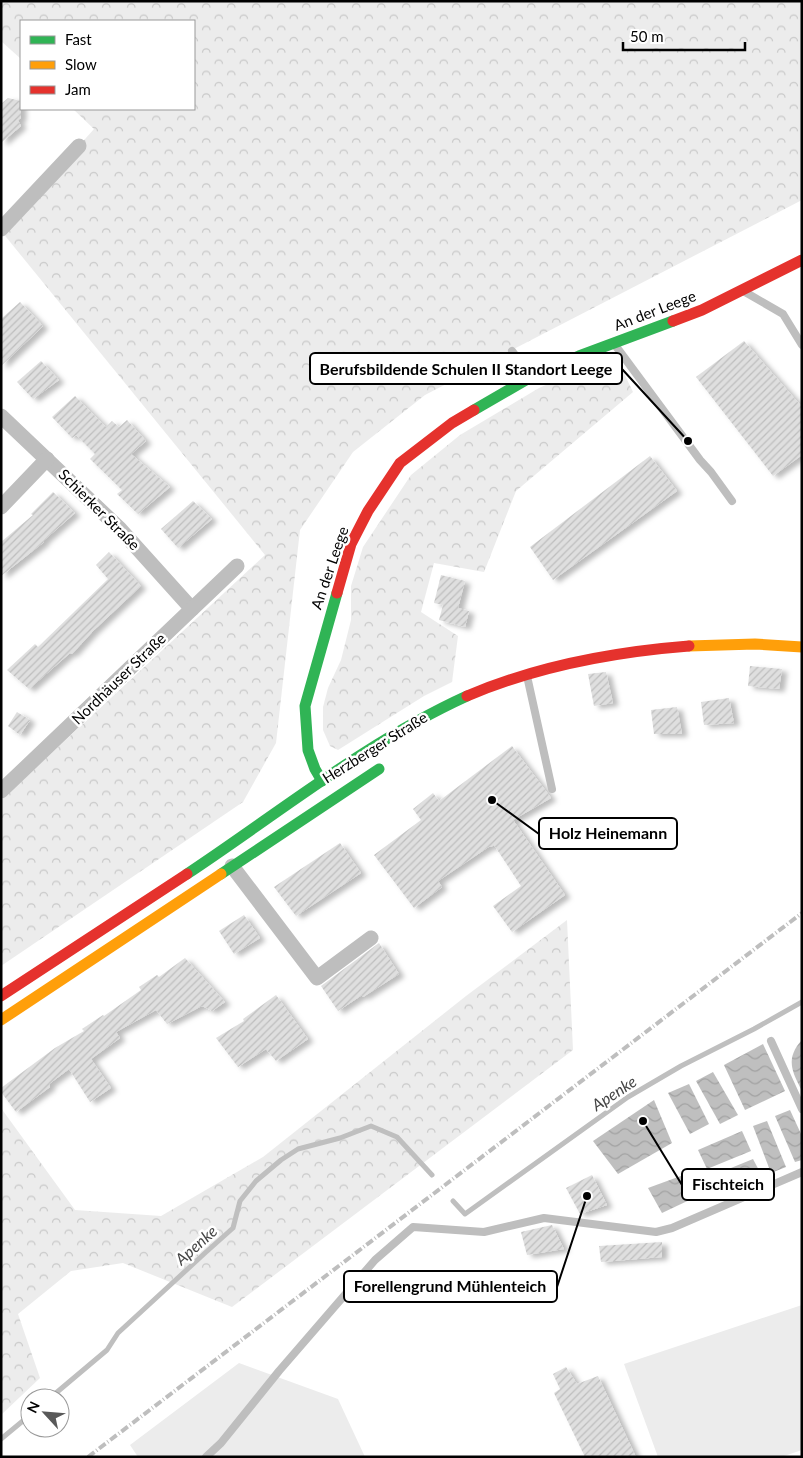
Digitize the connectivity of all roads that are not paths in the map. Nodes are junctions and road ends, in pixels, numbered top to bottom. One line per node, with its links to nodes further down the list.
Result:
1 (79, 146): 2 (street)
2 (1, 229)
3 (802, 260): 4 (street, An der Leege)
4 (741, 289): 5 (street, An der Leege); 6 (lane)
5 (614, 343): 8 (street, An der Leege); 11 (lane)
6 (802, 345)
7 (512, 351): 8 (lane)
8 (532, 377): 18 (street, An der Leege)
9 (1, 416): 10 (street, Schierker Straße)
10 (47, 459): 12 (street); 14 (street, Schierker Straße)
11 (732, 501)
12 (1, 507)
13 (237, 566): 14 (street, Nordhäuser Straße)
14 (192, 609): 20 (street, Nordhäuser Straße)
15 (802, 648): 16 (street, Herzberger Straße)
16 (526, 674): 18 (street, Herzberger Straße); 19 (lane)
17 (380, 769): 21 (street, Herzberger Straße)
18 (322, 780): 23 (street, Herzberger Straße)
19 (552, 789)
20 (1, 791)
21 (232, 866): 22 (street); 24 (street, Herzberger Straße)
22 (371, 938)
23 (1, 996)
24 (1, 1020)
25 (771, 1041): 26 (lane)
26 (802, 1109)
27 (802, 1172): 28 (lane)
28 (206, 1457)

